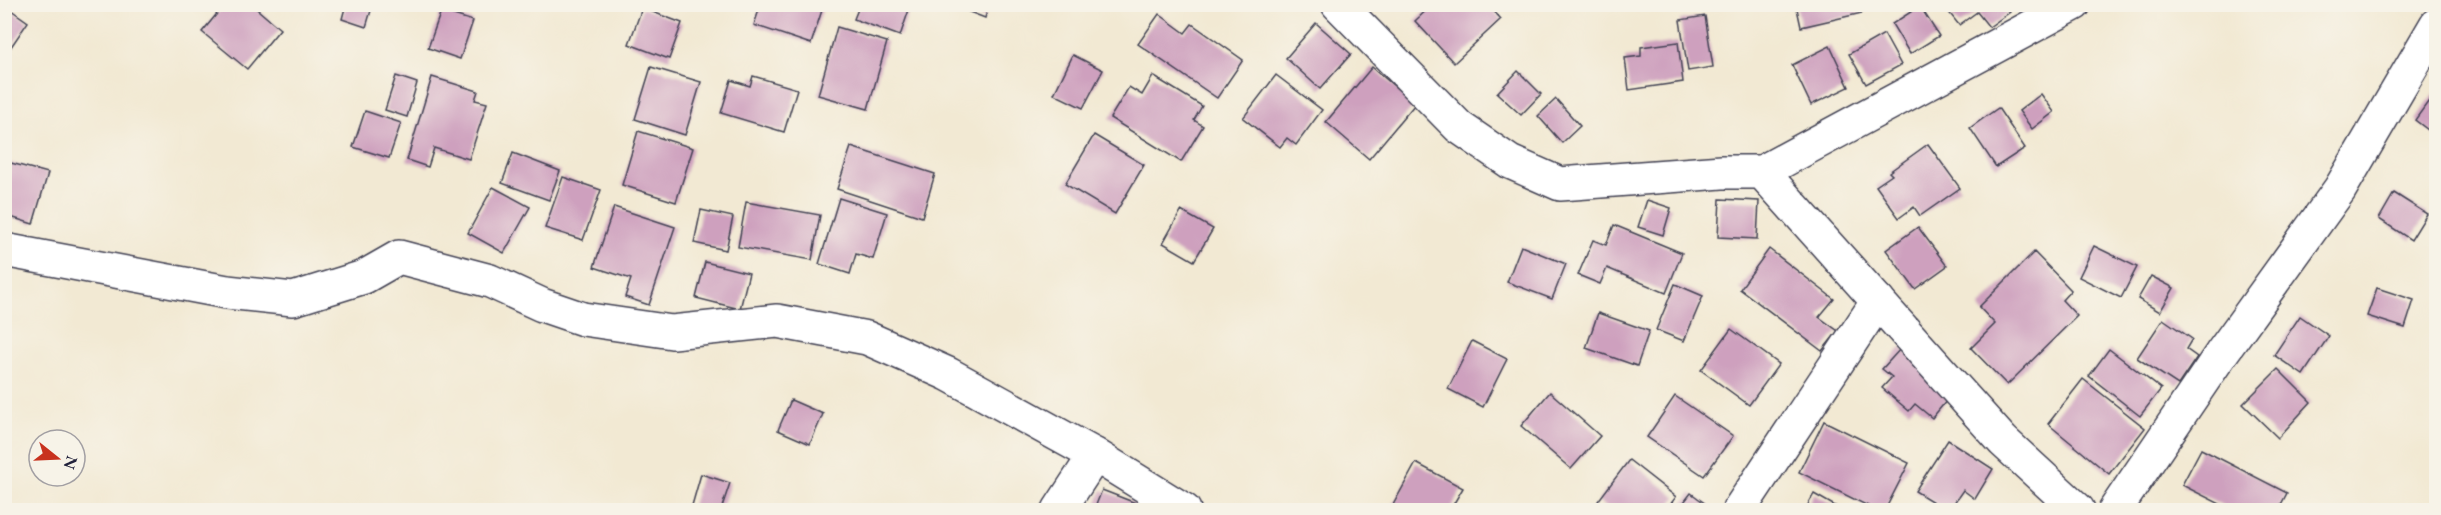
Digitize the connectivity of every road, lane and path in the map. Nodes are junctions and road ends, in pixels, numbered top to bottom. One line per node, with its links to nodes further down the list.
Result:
1 (1338, 4): 4 (street)
2 (2074, 4): 4 (street)
3 (2436, 25): 12 (street)
4 (1762, 172): 6 (street)
5 (4, 250): 7 (street)
6 (1878, 301): 10 (street); 11 (street)
7 (1095, 455): 8 (street); 9 (street)
8 (1059, 510)
9 (1184, 510)
10 (1739, 510)
11 (2078, 510)
12 (2115, 510)

